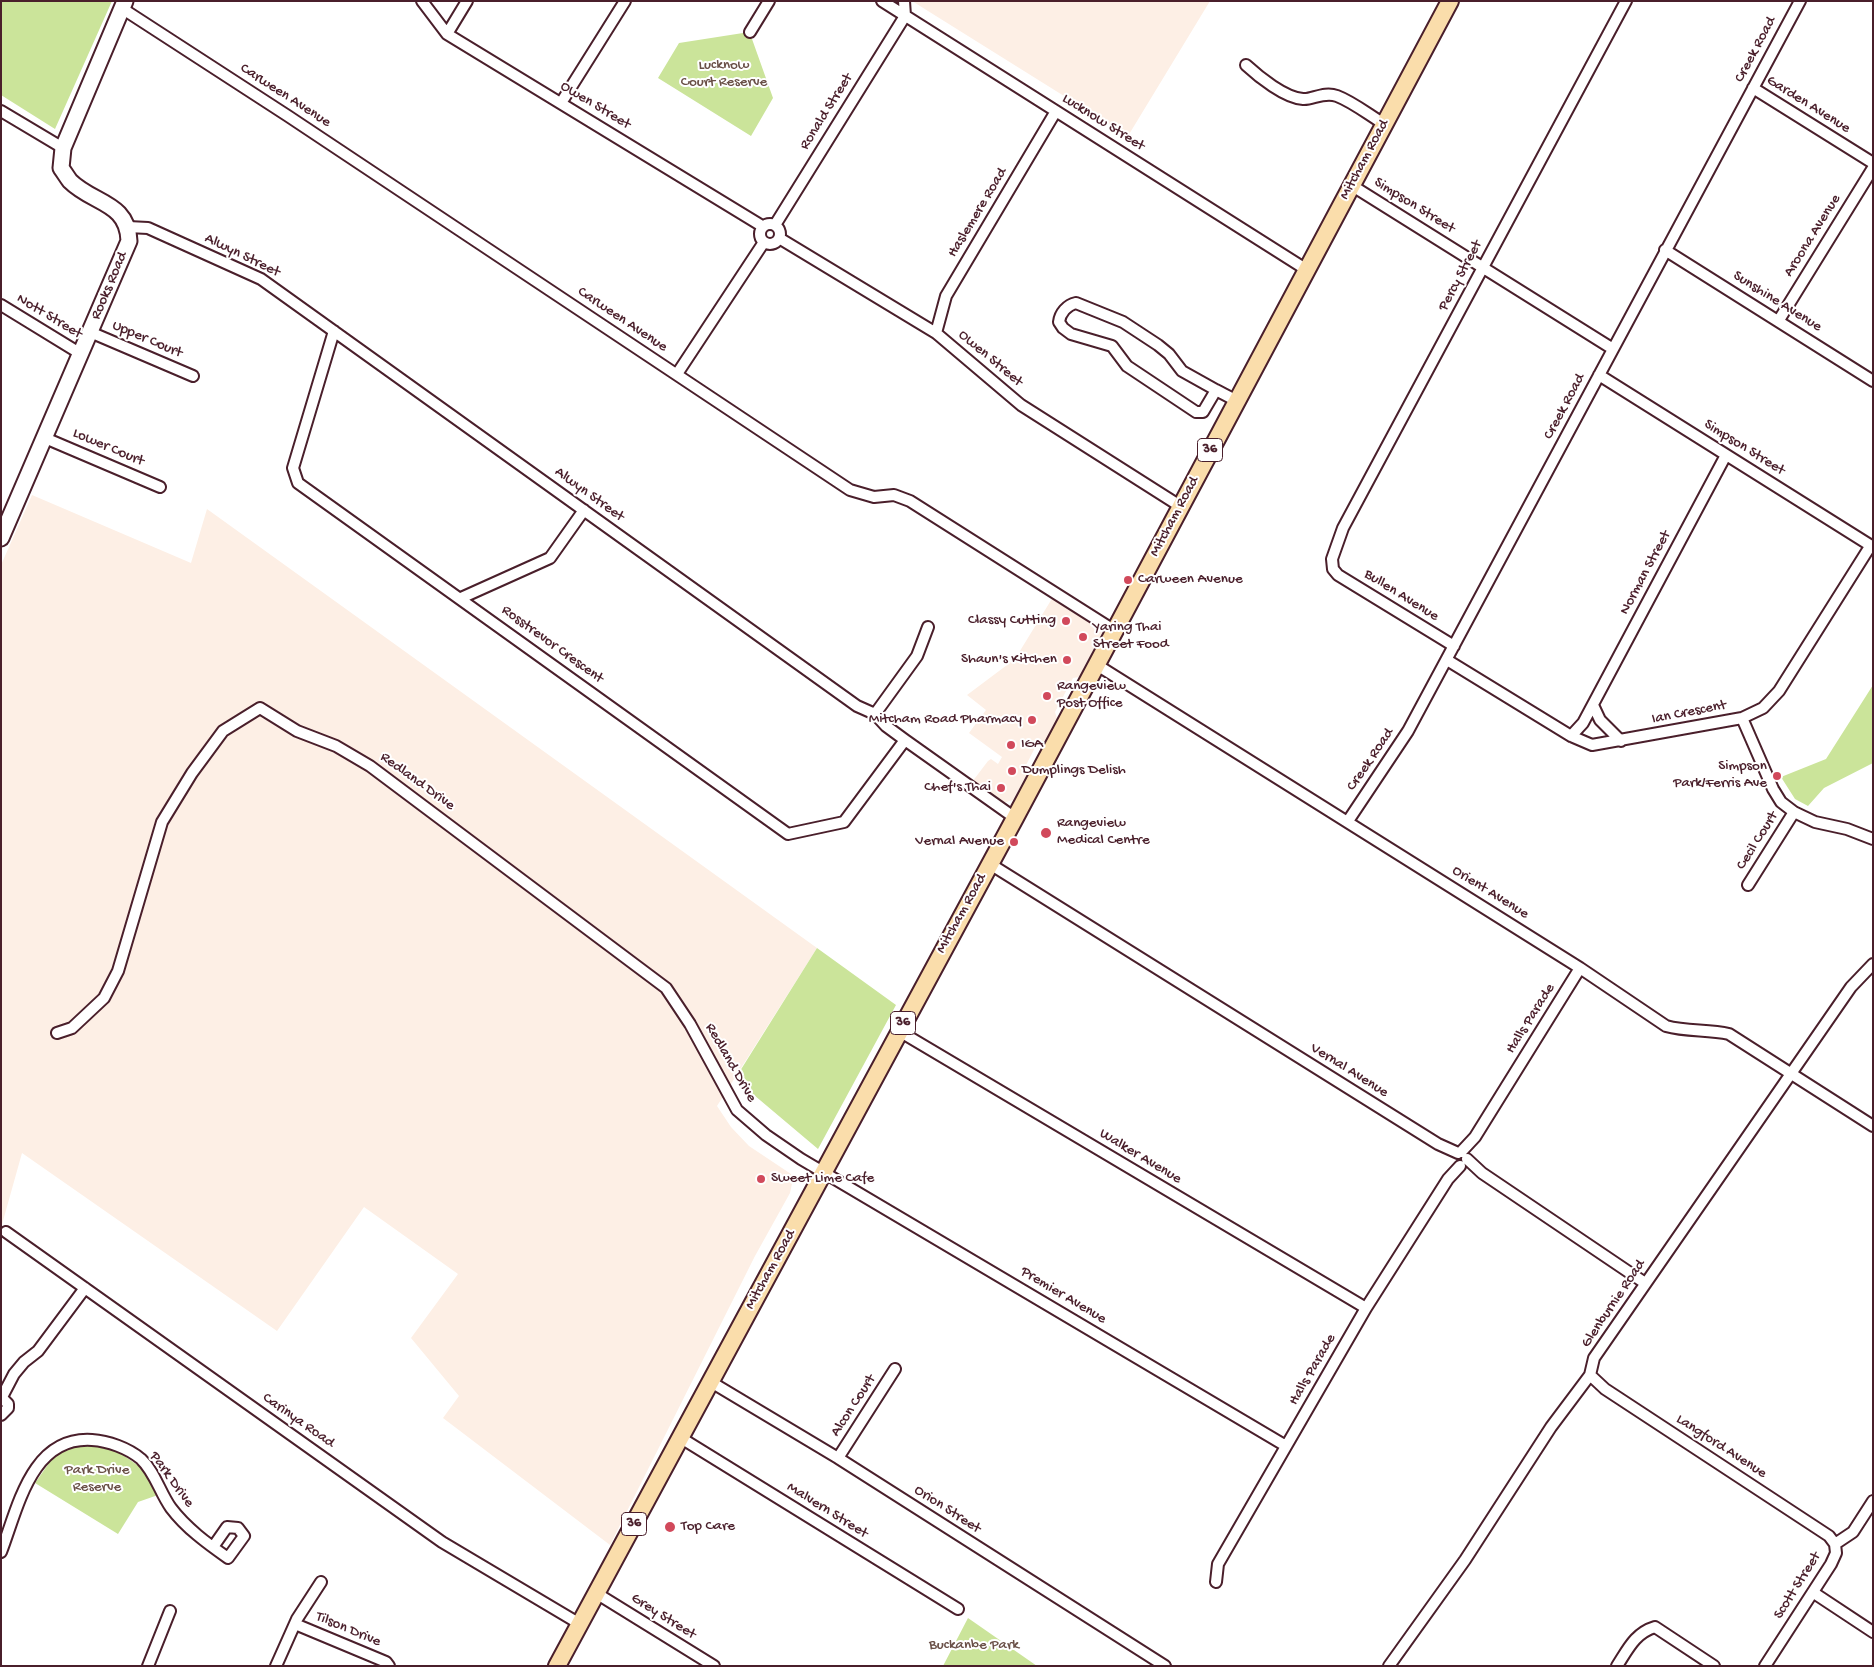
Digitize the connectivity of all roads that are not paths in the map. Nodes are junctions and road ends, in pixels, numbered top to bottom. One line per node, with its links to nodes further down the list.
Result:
1 (422, 1): 13 (street, Owen Street)
2 (467, 1): 13 (street)
3 (624, 1): 16 (street)
4 (769, 1): 12 (street)
5 (882, 1): 11 (street, Lucknow Street)
6 (904, 1): 11 (street)
7 (1450, 1): 19 (main road, Mitcham Road / 36)
8 (1626, 1): 30 (street, Percy Street)
9 (1800, 1): 15 (street, Creek Road)
10 (124, 5): 20 (street); 39 (street, Carween Avenue)
11 (905, 16): 18 (street, Lucknow Street); 24 (street, Ronald Street)
12 (750, 32)
13 (448, 34): 16 (street, Owen Street)
14 (1246, 65): 19 (street)
15 (1753, 88): 21 (street, Garden Avenue); 29 (street, Creek Road)
16 (561, 103): 25 (street, Owen Street)
17 (1, 112): 20 (street)
18 (1056, 112): 31 (street, Lucknow Street); 36 (street, Haslemere Road)
19 (1384, 124): 23 (main road, Mitcham Road / 36)
20 (63, 148): 26 (street)
21 (1873, 163)
22 (1873, 168): 33 (street, Aroona Avenue)
23 (1351, 185): 30 (street, Simpson Street); 31 (main road, Mitcham Road / 36)
24 (775, 225): 25 (street); 27 (street)
25 (762, 226): 28 (street)
26 (128, 227): 34 (street, Alwyn Street); 35 (street, Rooks Road)
27 (779, 238): 28 (street); 36 (street, Owen Street)
28 (764, 242): 39 (street)
29 (1665, 250): 33 (street, Sunshine Avenue); 37 (street, Creek Road)
30 (1483, 266): 37 (street, Simpson Street); 52 (street, Percy Street)
31 (1307, 270): 44 (main road, Mitcham Road / 36)
32 (1, 305): 38 (street, Nott Street)
33 (1779, 320): 42 (street, Sunshine Avenue)
34 (334, 331): 49 (street, Alwyn Street); 53 (street, Rosstrevor Crescent)
35 (90, 332): 38 (street, Rooks Road); 41 (street, Upper Court)
36 (936, 333): 48 (street, Owen Street)
37 (1613, 349): 40 (street, Creek Road)
38 (81, 354): 45 (street, Rooks Road)
39 (677, 374): 55 (street, Carween Avenue)
40 (1599, 375): 46 (street, Simpson Street); 56 (street, Creek Road)
41 (193, 376)
42 (1873, 381)
43 (1216, 390): 43 (street); 44 (street)
44 (1237, 401): 48 (main road, Mitcham Road / 36)
45 (45, 438): 47 (street, Lower Court); 50 (street, Rooks Road)
46 (1726, 455): 51 (street, Simpson Street); 59 (street, Norman Street)
47 (160, 487)
48 (1180, 506): 55 (main road, Mitcham Road / 36)
49 (584, 510): 53 (street); 60 (street, Alwyn Street)
50 (1, 538)
51 (1872, 546): 61 (street, Ian Crescent)
52 (1333, 569): 56 (street, Bullen Avenue)
53 (461, 598): 63 (street, Rosstrevor Crescent)
54 (928, 627): 60 (street)
55 (1115, 631): 58 (main road, Mitcham Road / 36)
56 (1454, 646): 57 (street, Creek Road)
57 (1447, 660): 62 (street, Ian Crescent); 67 (street, Creek Road)
58 (1097, 665): 66 (main road, Mitcham Road / 36); 67 (street, Orient Avenue)
59 (1592, 704): 62 (street, Norman Street); 64 (street)
60 (875, 714): 63 (street, Alwyn Street)
61 (1742, 718): 64 (street, Ian Crescent); 65 (street)
62 (1571, 736): 64 (street, Ian Crescent)
63 (904, 740): 66 (street, Alwyn Street)
64 (1621, 741)
65 (1794, 812): 68 (street); 70 (street, Cecil Court)
66 (1015, 818): 69 (main road, Mitcham Road / 36)
67 (1348, 821): 72 (street, Orient Avenue)
68 (1873, 839)
69 (990, 864): 73 (main road, Mitcham Road / 36); 77 (street, Vernal Avenue)
70 (1748, 885)
71 (1873, 964): 75 (street, Glenburnie Road)
72 (1580, 968): 75 (street, Orient Avenue); 77 (street, Halls Parade)
73 (899, 1031): 78 (main road, Mitcham Road / 36); 82 (street, Walker Avenue)
74 (57, 1033): 78 (street, Redland Drive)
75 (1793, 1073): 76 (street, Orient Avenue); 80 (street, Glenburnie Road)
76 (1873, 1126)
77 (1460, 1159): 80 (street, Vernal Avenue); 82 (street, Halls Parade)
78 (824, 1172): 85 (main road, Mitcham Road / 36); 89 (street, Premier Avenue)
79 (6, 1232): 81 (street, Carinya Road)
80 (1645, 1284): 84 (street, Glenburnie Road)
81 (85, 1288): 86 (street); 102 (street, Carinya Road)
82 (1366, 1308): 89 (street, Halls Parade)
83 (895, 1369): 90 (street, Alcon Court)
84 (1590, 1375): 92 (street, Langford Avenue); 110 (street, Glenburnie Road)
85 (711, 1382): 88 (main road, Mitcham Road / 36); 90 (street, Orion Street)
86 (2, 1397): 87 (street)
87 (1, 1415)
88 (681, 1438): 97 (main road, Mitcham Road / 36); 99 (street, Malvern Street)
89 (1286, 1446): 96 (street, Halls Parade)
90 (838, 1458): 109 (street, Orion Street)
91 (1873, 1501): 92 (street, Scott Street)
92 (1835, 1544): 98 (street, Scott Street)
93 (212, 1547): 94 (street, Park Drive)
94 (1, 1552)
95 (321, 1582): 101 (street, Tilson Drive)
96 (1216, 1582)
97 (596, 1593): 102 (main road, Mitcham Road / 36); 108 (street, Grey Street)
98 (1814, 1593): 103 (street); 113 (street, Scott Street)
99 (958, 1609)
100 (170, 1611): 104 (street)
101 (295, 1624): 105 (street, Tilson Drive); 106 (street, Tilson Drive)
102 (580, 1624): 107 (main road, Mitcham Road / 36)
103 (1873, 1632)
104 (148, 1666)
105 (276, 1666)
106 (389, 1666)
107 (557, 1666)
108 (714, 1666)
109 (1165, 1666)
110 (1389, 1666)
111 (1617, 1666): 112 (street)
112 (1714, 1666)
113 (1765, 1666)

